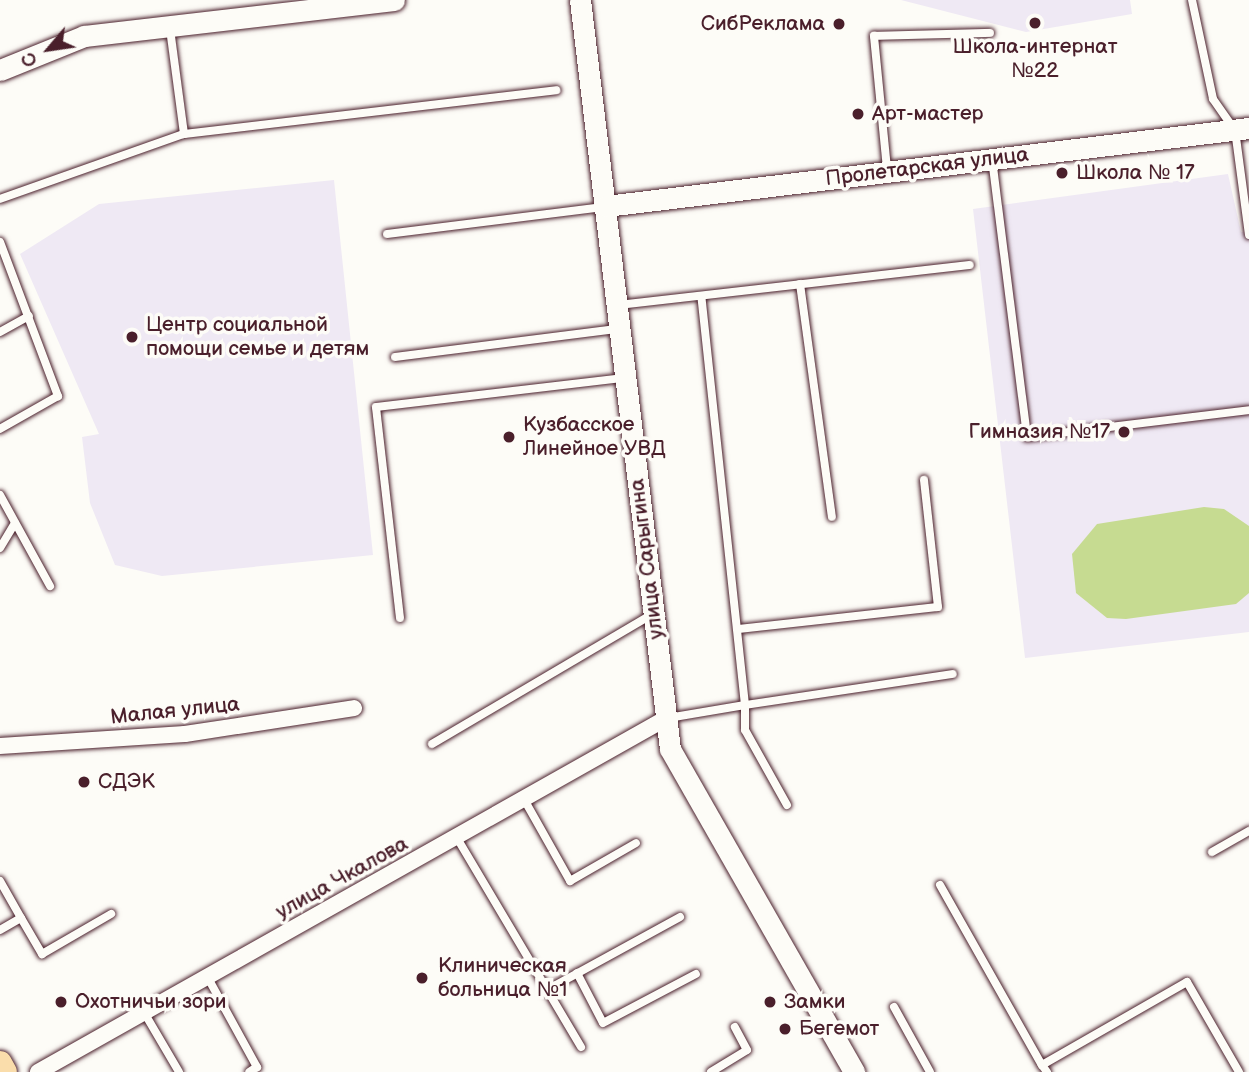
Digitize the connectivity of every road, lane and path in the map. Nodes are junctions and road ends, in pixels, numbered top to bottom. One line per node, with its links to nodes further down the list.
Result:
1 (394, 0): 4 (street)
2 (580, 0): 13 (street, улица Сарыгина)
3 (1192, 0): 8 (lane)
4 (170, 25): 6 (street); 9 (lane)
5 (990, 33): 11 (lane)
6 (0, 70)
7 (556, 90): 9 (lane)
8 (1242, 129): 10 (street, Пролетарская улица); 14 (lane)
9 (184, 134): 12 (lane)
10 (992, 159): 11 (street, Пролетарская улица); 27 (lane)
11 (887, 172): 13 (street, Пролетарская улица)
12 (0, 199)
13 (606, 206): 15 (lane); 21 (street, улица Сарыгина)
14 (1248, 224): 16 (lane)
15 (387, 234)
16 (1249, 235)
17 (0, 242): 22 (lane)
18 (970, 265): 19 (lane)
19 (800, 284): 20 (lane); 31 (lane)
20 (701, 296): 21 (lane); 37 (lane)
21 (617, 305): 23 (street, улица Сарыгина)
22 (29, 316): 24 (lane); 28 (lane)
23 (620, 329): 25 (lane); 26 (street, улица Сарыгина)
24 (0, 332)
25 (395, 357)
26 (626, 378): 35 (street, улица Сарыгина); 36 (lane)
27 (1249, 410)
28 (0, 429)
29 (924, 480): 37 (lane)
30 (0, 495): 32 (lane)
31 (832, 517)
32 (15, 523): 33 (lane); 34 (lane)
33 (0, 548)
34 (50, 586)
35 (653, 614): 41 (street, улица Сарыгина); 42 (lane)
36 (400, 618)
37 (738, 629): 39 (lane)
38 (953, 674): 39 (lane)
39 (745, 705): 41 (lane); 45 (lane)
40 (354, 708): 43 (street, Малая улица)
41 (665, 719): 44 (street, улица Чкалова); 71 (street, улица Сарыгина)
42 (432, 744)
43 (0, 746)
44 (525, 800): 47 (street, улица Чкалова); 48 (lane)
45 (788, 805)
46 (1249, 831): 49 (lane)
47 (457, 838): 58 (street, улица Чкалова); 59 (lane)
48 (636, 843)
49 (1212, 852)
50 (0, 881): 53 (lane)
51 (940, 885): 65 (lane)
52 (111, 914): 53 (lane)
53 (21, 918): 55 (lane)
54 (680, 918): 56 (lane)
55 (0, 930)
56 (577, 973): 57 (lane); 59 (lane)
57 (696, 974)
58 (208, 978): 61 (street, улица Чкалова); 69 (lane)
59 (545, 991): 63 (lane)
60 (894, 1007): 72 (lane)
61 (145, 1014): 67 (street, улица Чкалова); 68 (lane)
62 (734, 1027): 70 (lane)
63 (581, 1047)
64 (0, 1063): 66 (main road)
65 (1044, 1068): 73 (lane)
66 (5, 1072)
67 (38, 1072)
68 (179, 1072)
69 (249, 1072)
70 (711, 1072)
71 (853, 1072)
72 (930, 1072)
73 (1239, 1072)

